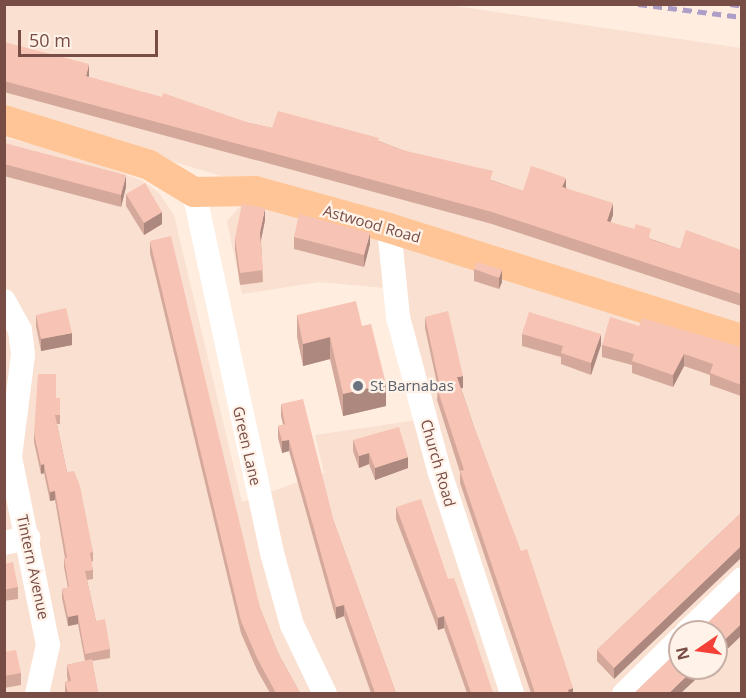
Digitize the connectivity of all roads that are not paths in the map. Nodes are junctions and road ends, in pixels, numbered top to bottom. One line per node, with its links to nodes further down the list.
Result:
1 (4, 120): 2 (main road)
2 (194, 192): 3 (main road, Astwood Road); 13 (street, Green Lane)
3 (389, 228): 5 (main road, Astwood Road); 14 (street, Church Road)
4 (4, 301): 6 (street, Tintern Avenue)
5 (741, 339)
6 (12, 377): 7 (street, Tintern Avenue)
7 (28, 538): 8 (street); 12 (street, Tintern Avenue)
8 (4, 543)
9 (741, 579): 10 (street)
10 (699, 620)
11 (668, 651): 15 (street)
12 (37, 693)
13 (326, 693)
14 (512, 693)
15 (624, 693)

